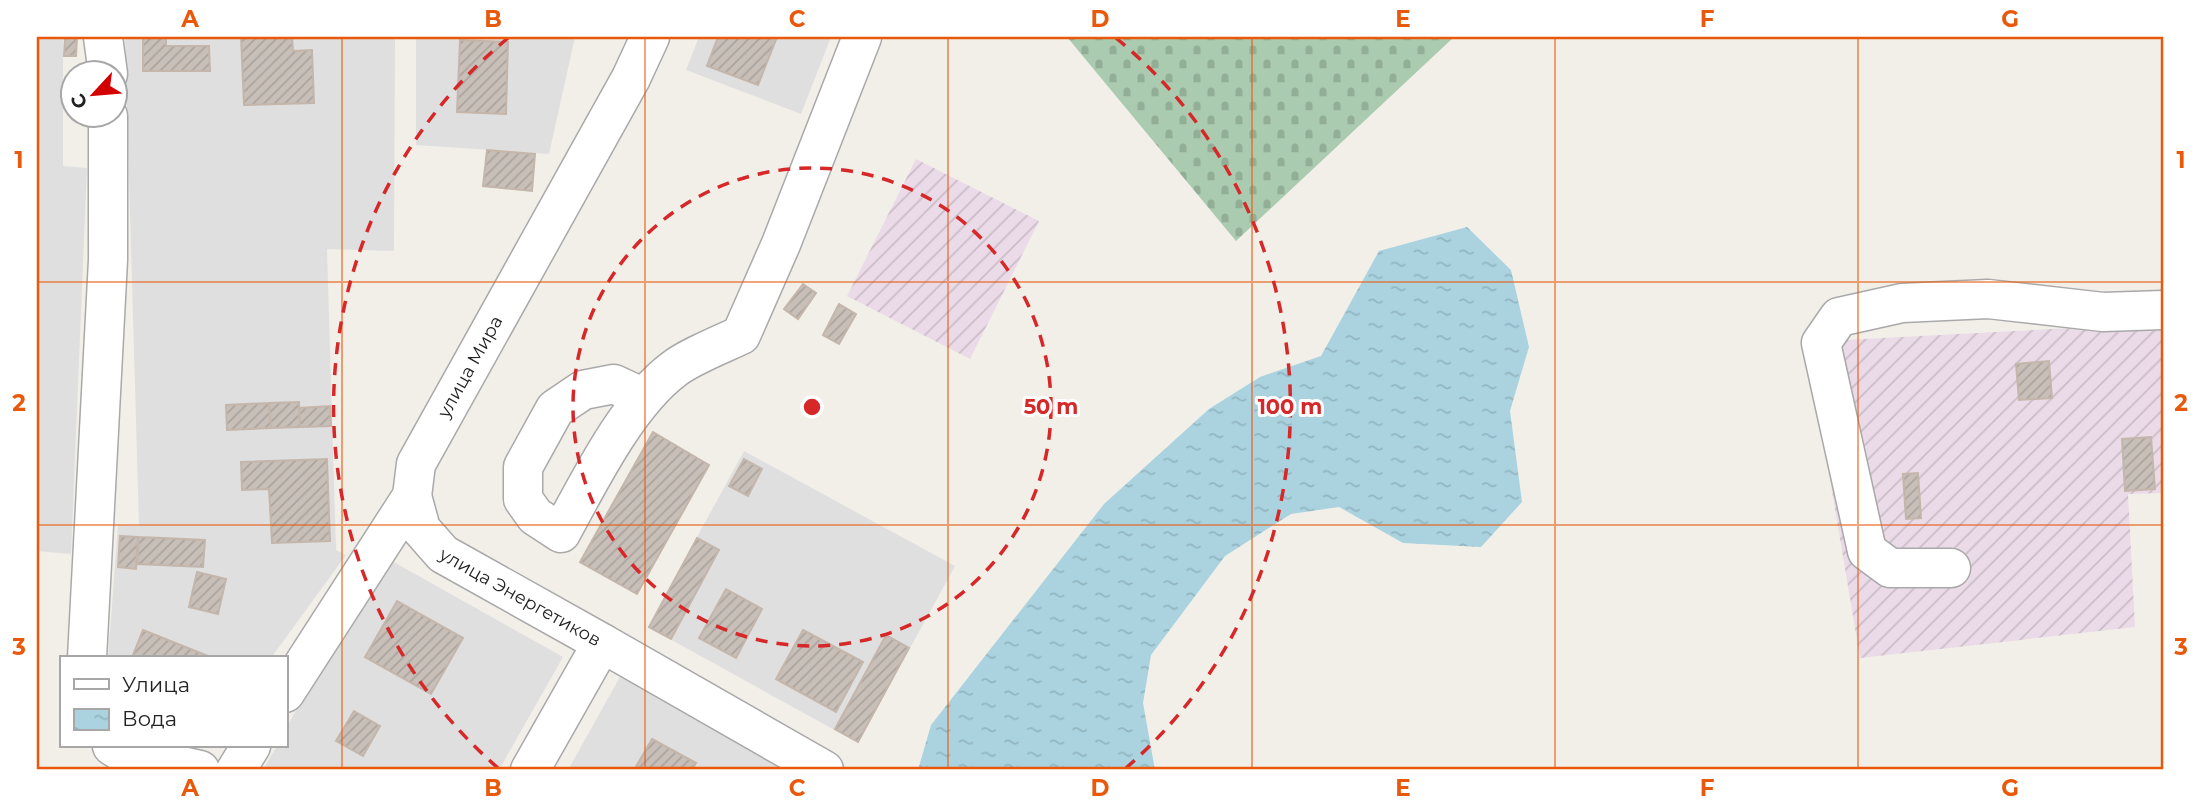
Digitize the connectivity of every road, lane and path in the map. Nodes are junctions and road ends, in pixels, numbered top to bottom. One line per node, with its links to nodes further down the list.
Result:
1 (103, 37): 4 (street)
2 (650, 37): 8 (street, улица Мира)
3 (862, 37): 7 (street)
4 (106, 60)
5 (108, 130): 11 (street)
6 (2163, 310): 9 (street)
7 (644, 398)
8 (412, 496): 10 (street, улица Энергетиков); 12 (street, улица Мира)
9 (1951, 568)
10 (602, 643): 17 (street, улица Энергетиков); 18 (street)
11 (87, 656)
12 (287, 690)
13 (115, 748): 15 (street)
14 (250, 748): 16 (street)
15 (200, 770)
16 (236, 770)
17 (530, 770)
18 (824, 770)

